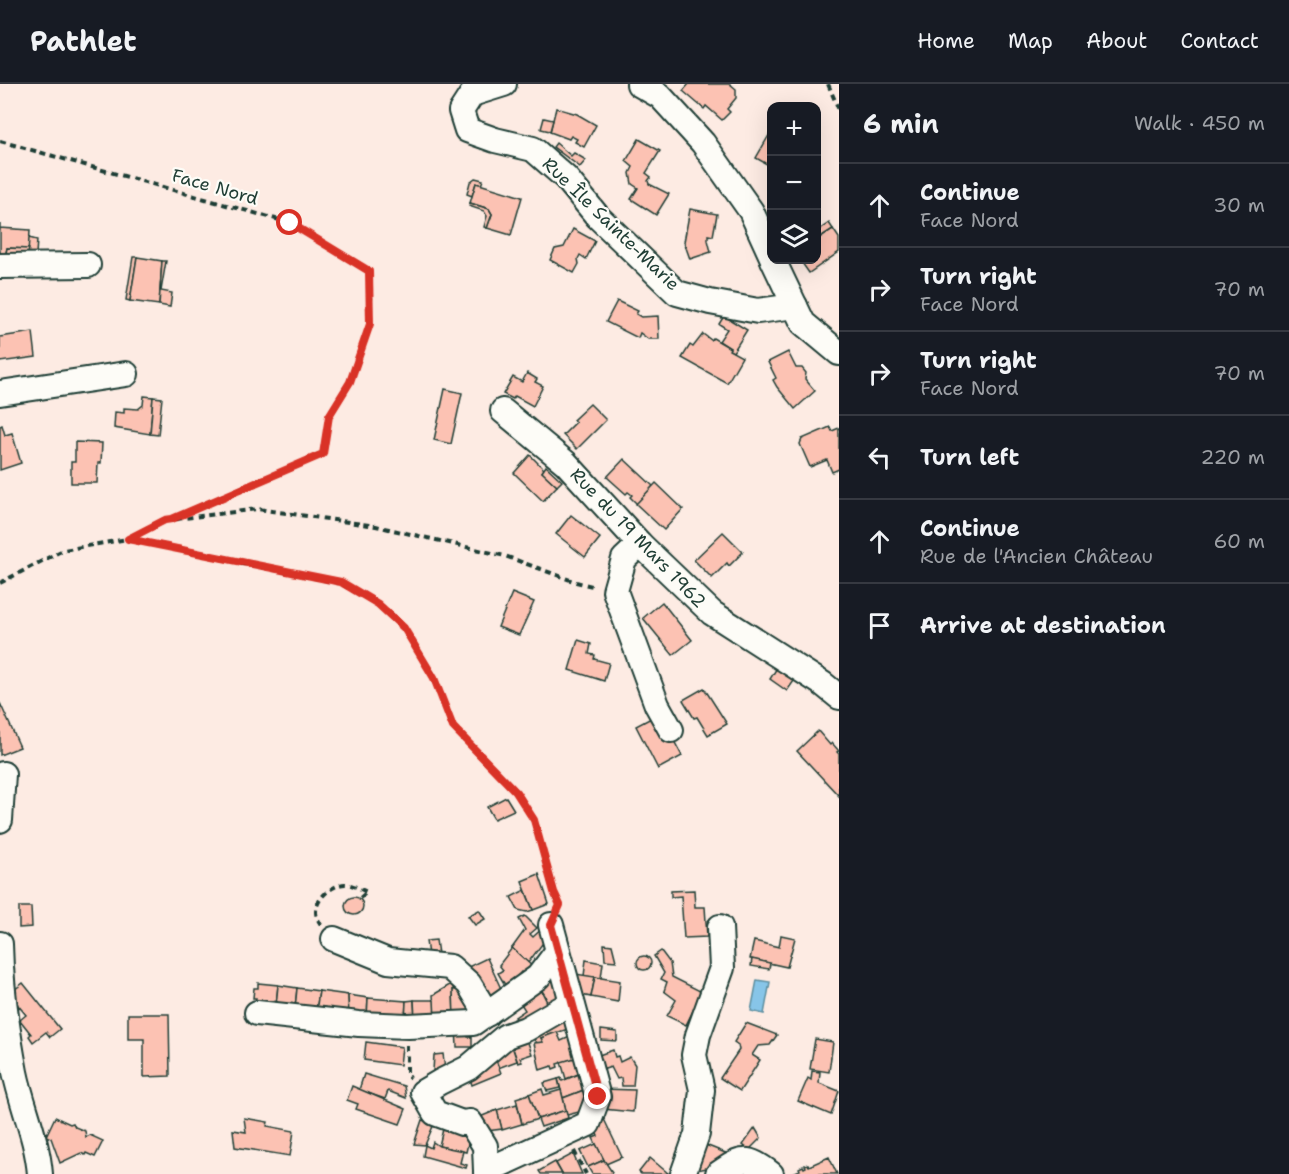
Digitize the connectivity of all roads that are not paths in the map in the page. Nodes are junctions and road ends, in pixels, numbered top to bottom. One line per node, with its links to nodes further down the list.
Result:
1 (504, 84): 7 (street, Rue Île Sainte-Marie)
2 (639, 84): 3 (street)
3 (767, 247)
4 (775, 264): 7 (street)
5 (88, 265): 6 (street)
6 (0, 266)
7 (795, 306): 8 (street)
8 (839, 353)
9 (126, 375): 10 (street)
10 (0, 393)
11 (503, 411): 12 (street, Rue du 19 Mars 1962)
12 (640, 544): 13 (street, Rue du 19 Mars 1962); 14 (street)
13 (839, 697)
14 (671, 730)
15 (3, 774): 16 (street)
16 (0, 820)
17 (551, 925): 21 (street)
18 (720, 927): 28 (street)
19 (334, 939): 23 (street)
20 (0, 944): 27 (street)
21 (557, 952): 22 (street); 23 (street)
22 (571, 1003): 25 (street); 26 (street)
23 (491, 1011): 24 (street); 25 (street)
24 (257, 1012)
25 (495, 1045): 26 (street)
26 (490, 1172)
27 (40, 1174)
28 (683, 1174)
29 (718, 1174): 30 (street)
30 (771, 1174)

